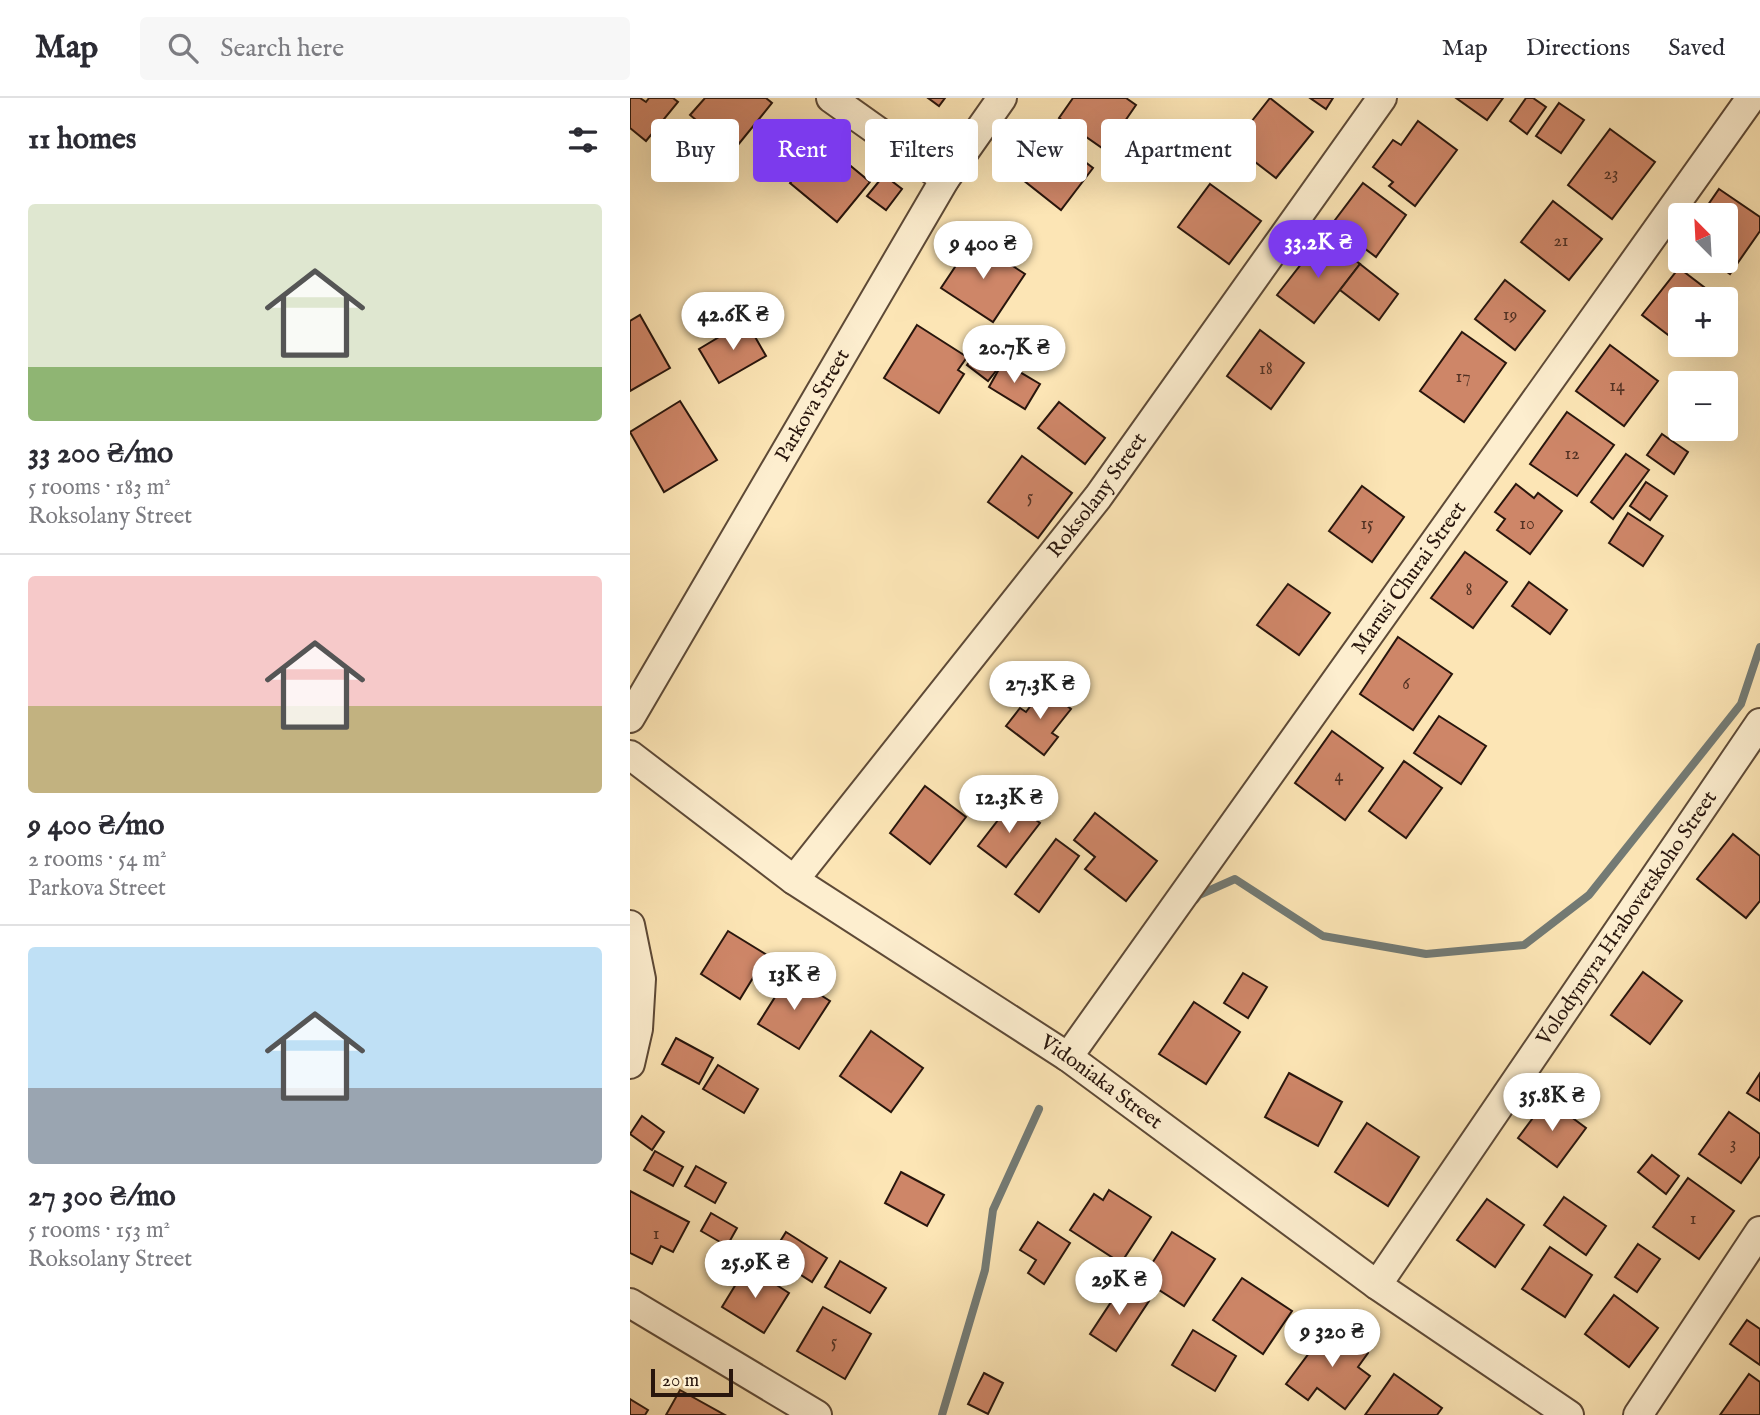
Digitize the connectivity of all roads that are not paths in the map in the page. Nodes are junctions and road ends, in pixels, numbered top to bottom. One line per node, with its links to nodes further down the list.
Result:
1 (831, 98): 5 (street)
2 (1002, 98): 6 (street, Parkova Street)
3 (1382, 98): 11 (street, Roksolany Street)
4 (1751, 98): 13 (street, Marusi Churai Street)
5 (865, 122)
6 (978, 132)
7 (943, 182): 8 (street, Parkova Street)
8 (630, 718)
9 (1760, 723): 16 (street, Volodymyra Hrabovetskoho Street)
10 (630, 755): 11 (street, Vidoniaka Street)
11 (794, 880): 13 (street, Vidoniaka Street)
12 (630, 925): 14 (street)
13 (1068, 1057): 16 (street, Vidoniaka Street)
14 (630, 1063)
15 (1760, 1231): 20 (street)
16 (1377, 1285): 19 (street, Vidoniaka Street)
17 (630, 1303): 18 (street)
18 (817, 1415)
19 (1569, 1415)
20 (1638, 1415)

